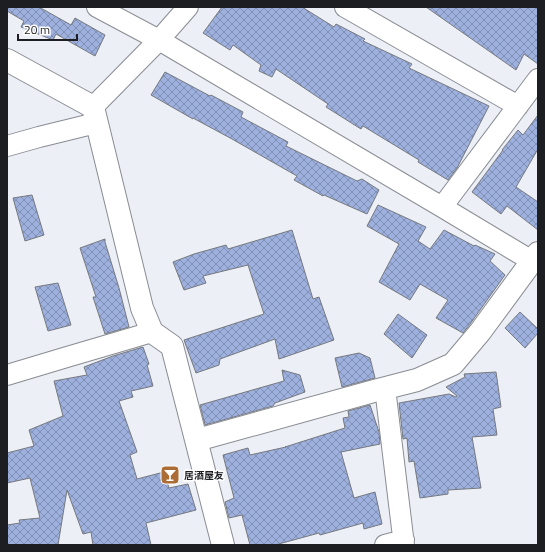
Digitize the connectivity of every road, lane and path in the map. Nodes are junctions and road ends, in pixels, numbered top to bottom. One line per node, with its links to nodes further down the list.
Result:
1 (98, 7): 4 (street)
2 (188, 7): 4 (street)
3 (345, 7): 7 (street)
4 (159, 40): 8 (street); 10 (street)
5 (7, 60): 8 (street)
6 (538, 79): 7 (street)
7 (518, 106): 10 (street)
8 (94, 115): 9 (street); 12 (street)
9 (7, 146)
10 (442, 206): 11 (street)
11 (535, 257): 14 (street)
12 (152, 332): 13 (street); 15 (street)
13 (7, 376)
14 (385, 388): 15 (street); 16 (street)
15 (197, 440): 17 (street)
16 (404, 543): 18 (street)
17 (223, 545)
18 (385, 545)

